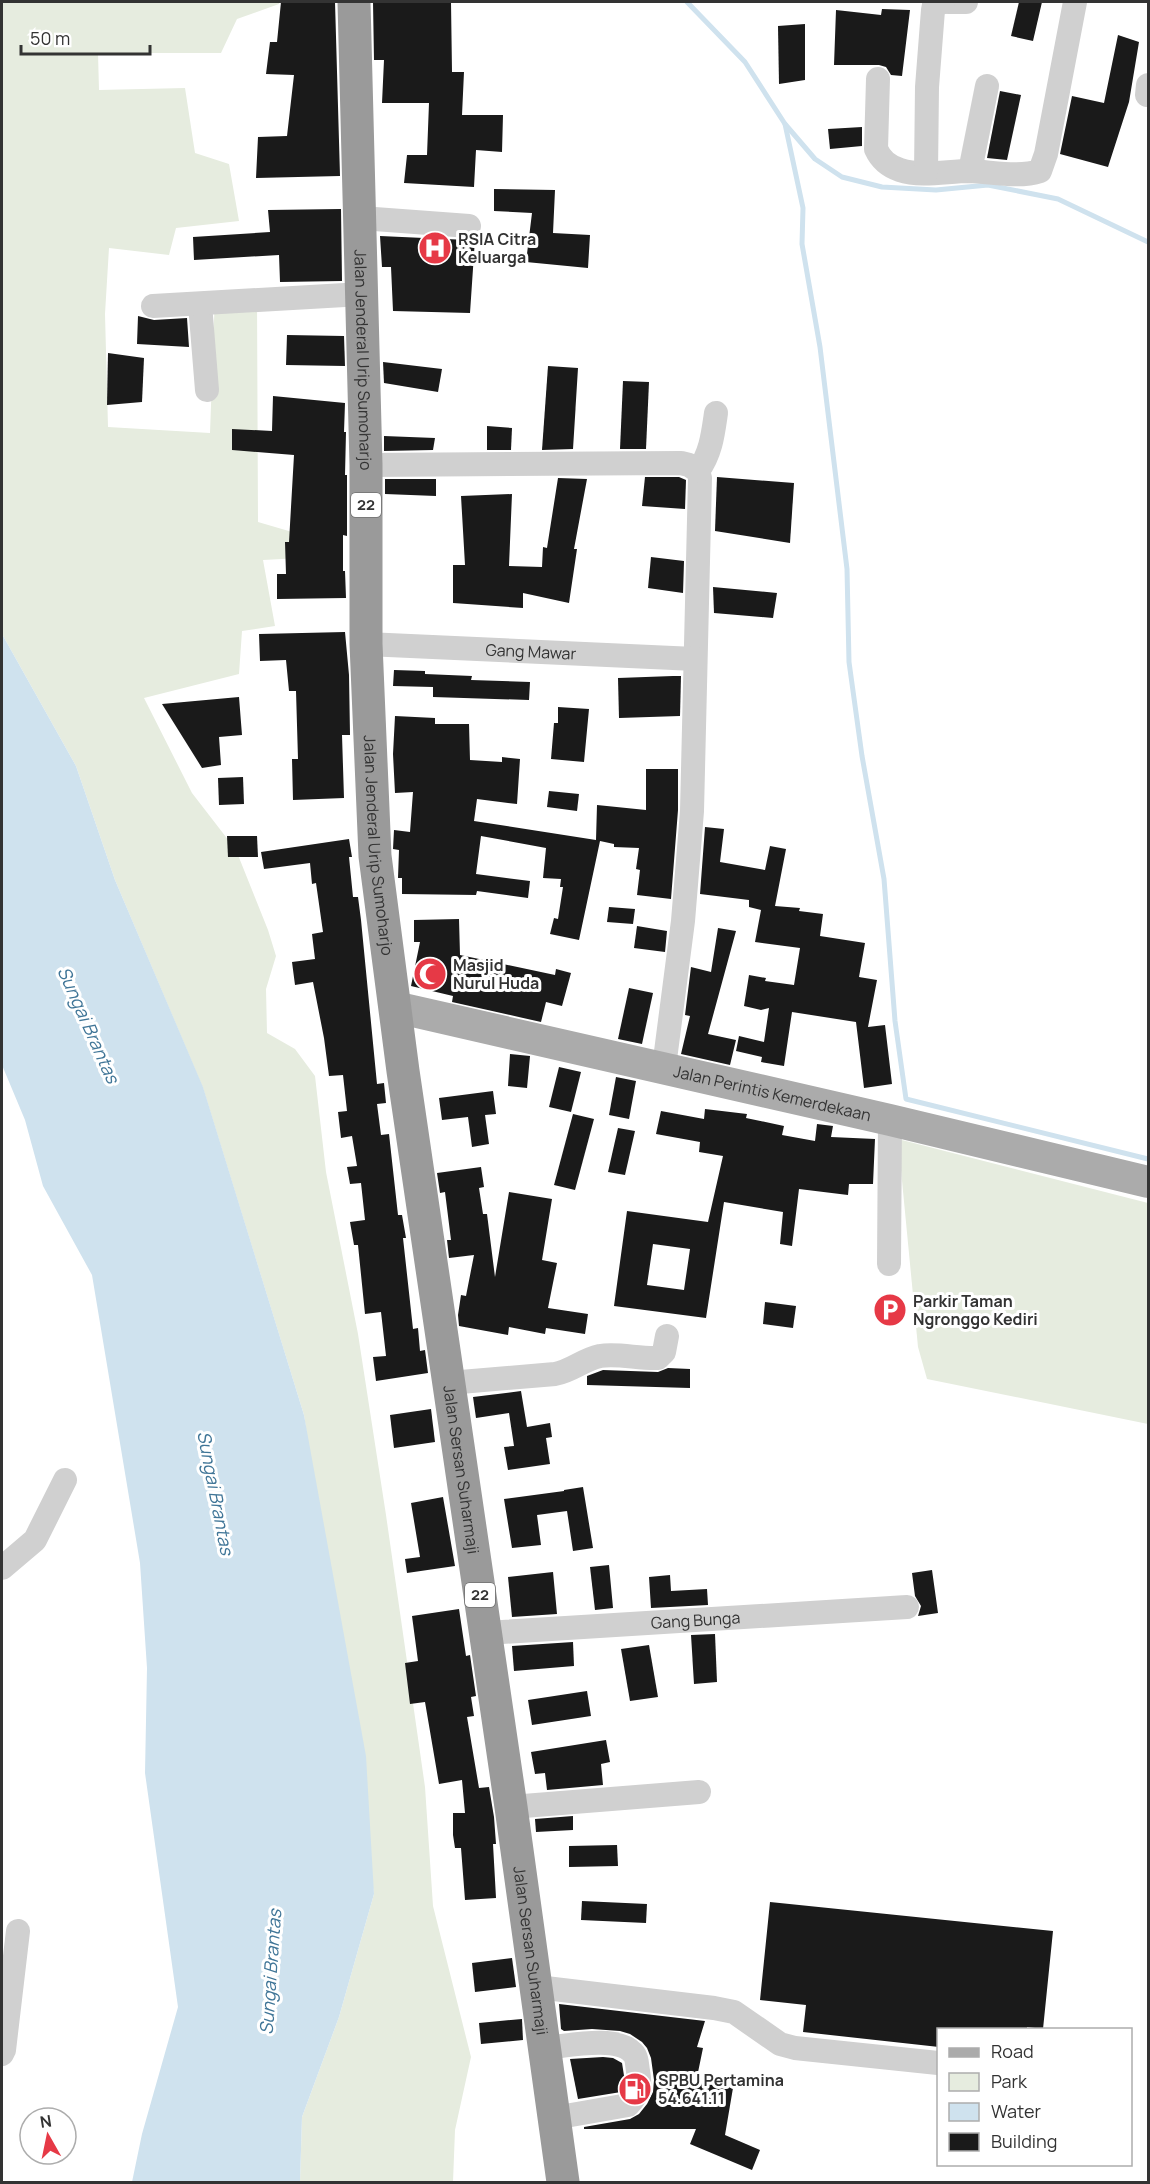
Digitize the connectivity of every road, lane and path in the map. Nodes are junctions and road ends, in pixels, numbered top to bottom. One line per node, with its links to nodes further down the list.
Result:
1 (354, 2): 10 (highway, Jalan Jenderal Urip Sumoharjo / 22)
2 (943, 2): 9 (street)
3 (948, 2): 4 (street)
4 (966, 2)
5 (1075, 2): 8 (street)
6 (878, 80): 9 (street)
7 (987, 86): 8 (street)
8 (970, 171): 9 (street)
9 (926, 173)
10 (361, 218): 11 (street); 12 (highway, Jalan Jenderal Urip Sumoharjo / 22)
11 (469, 226)
12 (362, 294): 13 (street); 17 (highway, Jalan Jenderal Urip Sumoharjo / 22)
13 (200, 304): 14 (street); 15 (street)
14 (153, 306)
15 (207, 390)
16 (716, 412): 18 (street)
17 (366, 465): 18 (street); 19 (highway, Jalan Jenderal Urip Sumoharjo / 22)
18 (698, 471): 20 (street)
19 (366, 644): 20 (street, Gang Mawar); 21 (highway, Jalan Jenderal Urip Sumoharjo / 22)
20 (695, 659): 22 (street)
21 (395, 1007): 22 (main road, Jalan Perintis Kemerdekaan); 27 (highway, Jalan Sersan Suharmaji / 22)
22 (664, 1067): 23 (main road, Jalan Perintis Kemerdekaan)
23 (890, 1120): 24 (main road, Jalan Perintis Kemerdekaan); 25 (street)
24 (1149, 1182)
25 (889, 1264)
26 (667, 1336): 27 (street)
27 (449, 1383): 31 (highway, Jalan Sersan Suharmaji / 22)
28 (66, 1480): 29 (street)
29 (2, 1568)
30 (907, 1606): 31 (street, Gang Bunga)
31 (486, 1633): 33 (highway, Jalan Sersan Suharmaji / 22)
32 (699, 1792): 33 (street)
33 (511, 1806): 35 (highway, Jalan Sersan Suharmaji / 22)
34 (18, 1931): 37 (street)
35 (537, 1987): 36 (highway, Jalan Sersan Suharmaji / 22); 38 (street)
36 (545, 2048): 39 (highway, Jalan Sersan Suharmaji / 22); 39 (street)
37 (2, 2054)
38 (937, 2063)
39 (554, 2118): 40 (highway, Jalan Sersan Suharmaji / 22)
40 (563, 2182)

